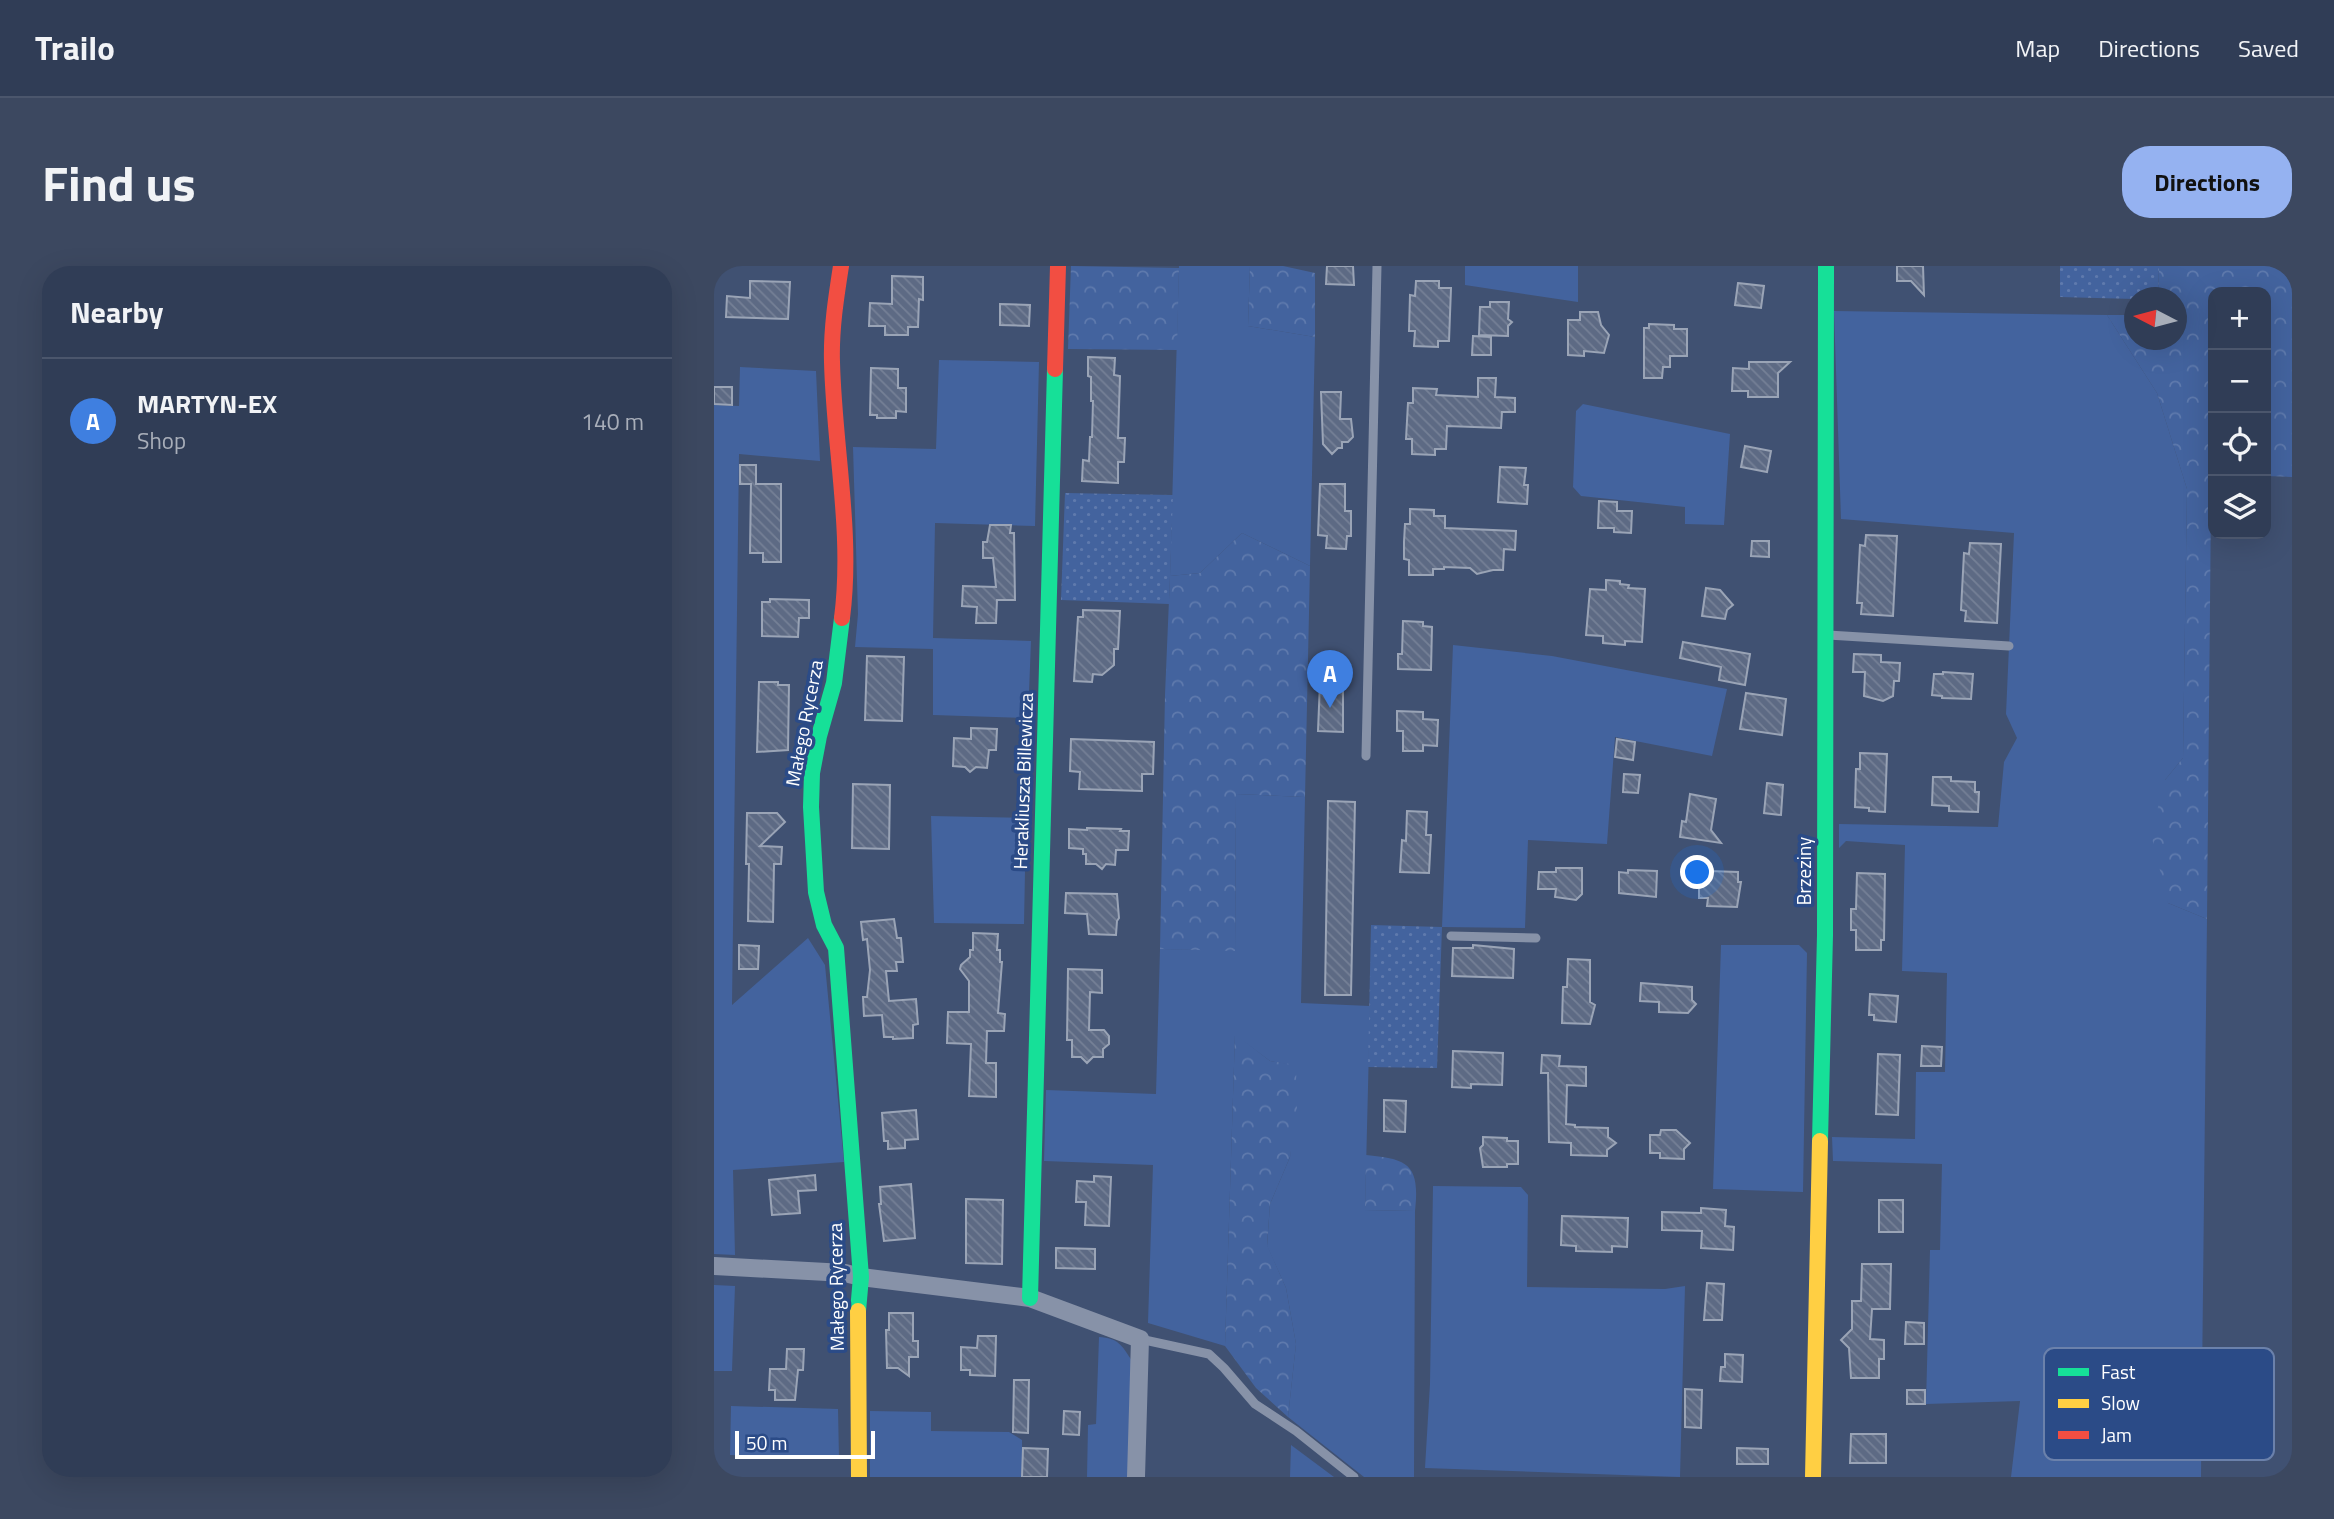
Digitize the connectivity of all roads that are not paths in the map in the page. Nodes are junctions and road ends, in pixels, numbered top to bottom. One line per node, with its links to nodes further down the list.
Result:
1 (841, 266): 11 (street, Małego Rycerza)
2 (1058, 266): 12 (street, Herakliusza Billewicza)
3 (1377, 266): 7 (lane)
4 (1826, 266): 5 (street, Brzeziny)
5 (1827, 635): 6 (lane); 17 (street, Brzeziny)
6 (2009, 646)
7 (1366, 756)
8 (1451, 936): 9 (lane)
9 (1536, 938)
10 (714, 1266): 11 (street)
11 (862, 1277): 12 (street); 14 (street, Małego Rycerza)
12 (1030, 1298): 13 (street)
13 (1140, 1339): 15 (street); 16 (lane)
14 (859, 1477)
15 (1136, 1477)
16 (1354, 1477)
17 (1813, 1477)

